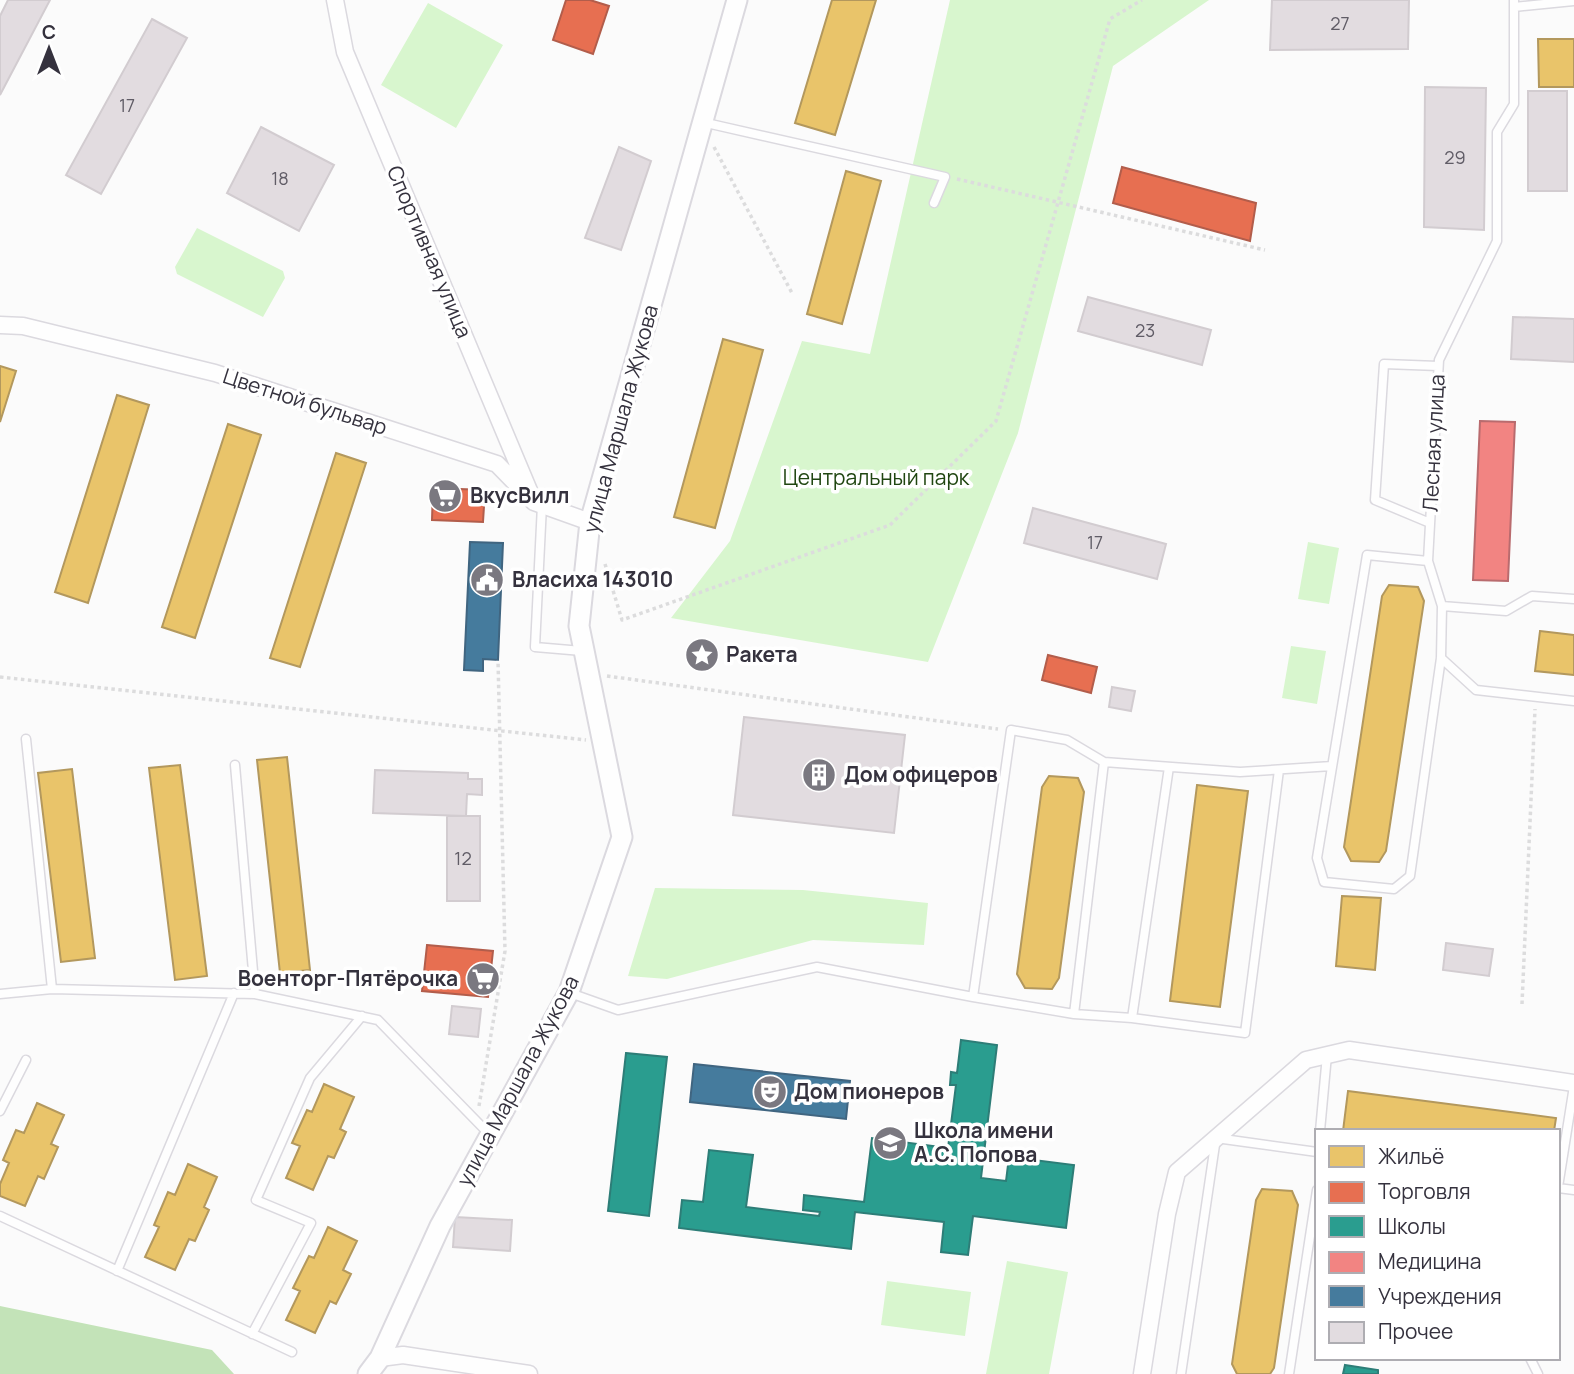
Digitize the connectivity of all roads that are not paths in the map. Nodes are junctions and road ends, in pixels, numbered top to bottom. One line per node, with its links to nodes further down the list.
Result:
1 (335, 0): 9 (street, Спортивная улица)
2 (737, 0): 5 (street, улица Маршала Жукова)
3 (1574, 1): 4 (lane, Лесная улица)
4 (1514, 4): 8 (lane, Лесная улица)
5 (702, 122): 6 (lane); 10 (street, улица Маршала Жукова)
6 (934, 203)
7 (0, 325): 9 (street, Цветной бульвар)
8 (1438, 366): 11 (lane, Лесная улица); 11 (lane)
9 (538, 503): 10 (street, Цветной бульвар); 15 (lane)
10 (590, 522): 15 (street, улица Маршала Жукова)
11 (1430, 523): 12 (lane, Лесная улица)
12 (1428, 561): 14 (lane); 21 (lane)
13 (1574, 599): 14 (lane)
14 (1442, 606): 16 (lane)
15 (584, 652): 25 (street, улица Маршала Жукова)
16 (1441, 658): 17 (lane); 21 (lane)
17 (1574, 701)
18 (26, 738): 24 (lane)
19 (1104, 762): 22 (lane); 29 (lane); 30 (lane)
20 (235, 765): 28 (lane)
21 (1332, 766): 23 (lane)
22 (1169, 767): 23 (lane); 32 (lane)
23 (1279, 770): 32 (lane)
24 (52, 989): 26 (lane); 27 (lane)
25 (569, 992): 29 (lane); 37 (street, улица Маршала Жукова)
26 (234, 993): 28 (lane); 44 (lane)
27 (0, 994)
28 (255, 994): 31 (lane)
29 (973, 996): 30 (lane)
30 (1074, 1014): 32 (lane)
31 (362, 1016): 37 (lane); 45 (lane)
32 (1132, 1018)
33 (1327, 1055): 35 (street); 38 (lane); 39 (street)
34 (26, 1060): 36 (lane)
35 (1574, 1085): 41 (lane)
36 (0, 1111)
37 (483, 1128): 47 (street, улица Маршала Жукова)
38 (1320, 1129)
39 (1216, 1138): 40 (lane); 49 (street); 50 (lane)
40 (1315, 1152)
41 (1560, 1174)
42 (1315, 1203): 51 (lane)
43 (0, 1216): 44 (lane)
44 (117, 1271): 45 (lane)
45 (252, 1334): 46 (lane)
46 (292, 1352)
47 (374, 1366): 48 (street)
48 (529, 1374)
49 (1142, 1374)
50 (1181, 1374)
51 (1289, 1374)

